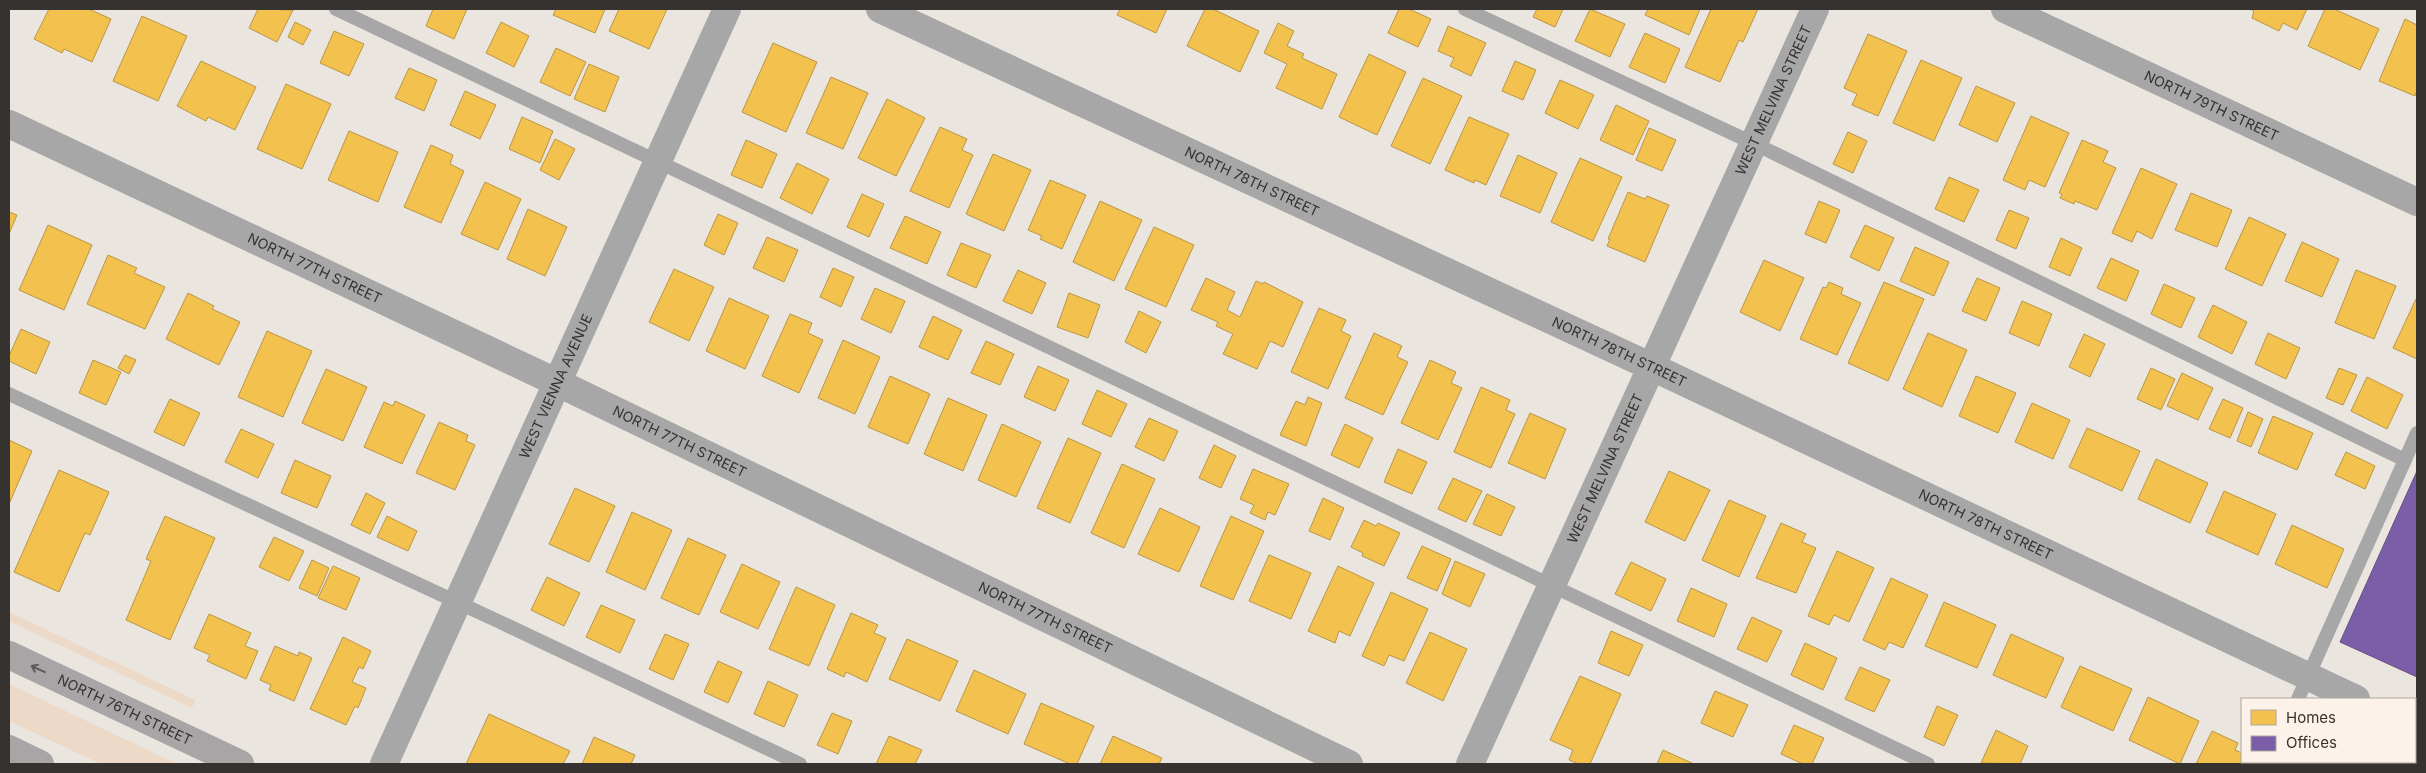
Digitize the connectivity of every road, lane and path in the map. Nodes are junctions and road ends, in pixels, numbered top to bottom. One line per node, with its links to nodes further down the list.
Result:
1 (336, 9): 9 (lane)
2 (727, 9): 9 (street, WEST VIENNA AVENUE)
3 (880, 9): 11 (street, NORTH 78TH STREET)
4 (1465, 9): 8 (lane)
5 (1815, 9): 8 (street, WEST MELVINA STREET)
6 (2005, 9): 10 (street, NORTH 79TH STREET)
7 (9, 124): 12 (street, NORTH 77TH STREET)
8 (1753, 142): 11 (street, WEST MELVINA STREET); 15 (lane)
9 (658, 160): 12 (street, WEST VIENNA AVENUE); 16 (lane)
10 (2417, 202)
11 (1652, 367): 16 (street, WEST MELVINA STREET); 19 (street, NORTH 78TH STREET)
12 (556, 382): 17 (street, WEST VIENNA AVENUE); 26 (street, NORTH 77TH STREET)
13 (9, 394): 17 (lane)
14 (2417, 433): 15 (lane)
15 (2405, 460): 19 (lane)
16 (1551, 585): 27 (street, WEST MELVINA STREET); 28 (lane)
17 (457, 602): 24 (street, WEST VIENNA AVENUE); 25 (lane)
18 (9, 655): 23 (main road, NORTH 76TH STREET, one-way to 18)
19 (2304, 688): 20 (street, NORTH 78TH STREET)
20 (2351, 698)
21 (9, 749): 22 (main road)
22 (40, 764)
23 (240, 764)
24 (384, 764)
25 (800, 764)
26 (1349, 764)
27 (1470, 764)
28 (1928, 764)

